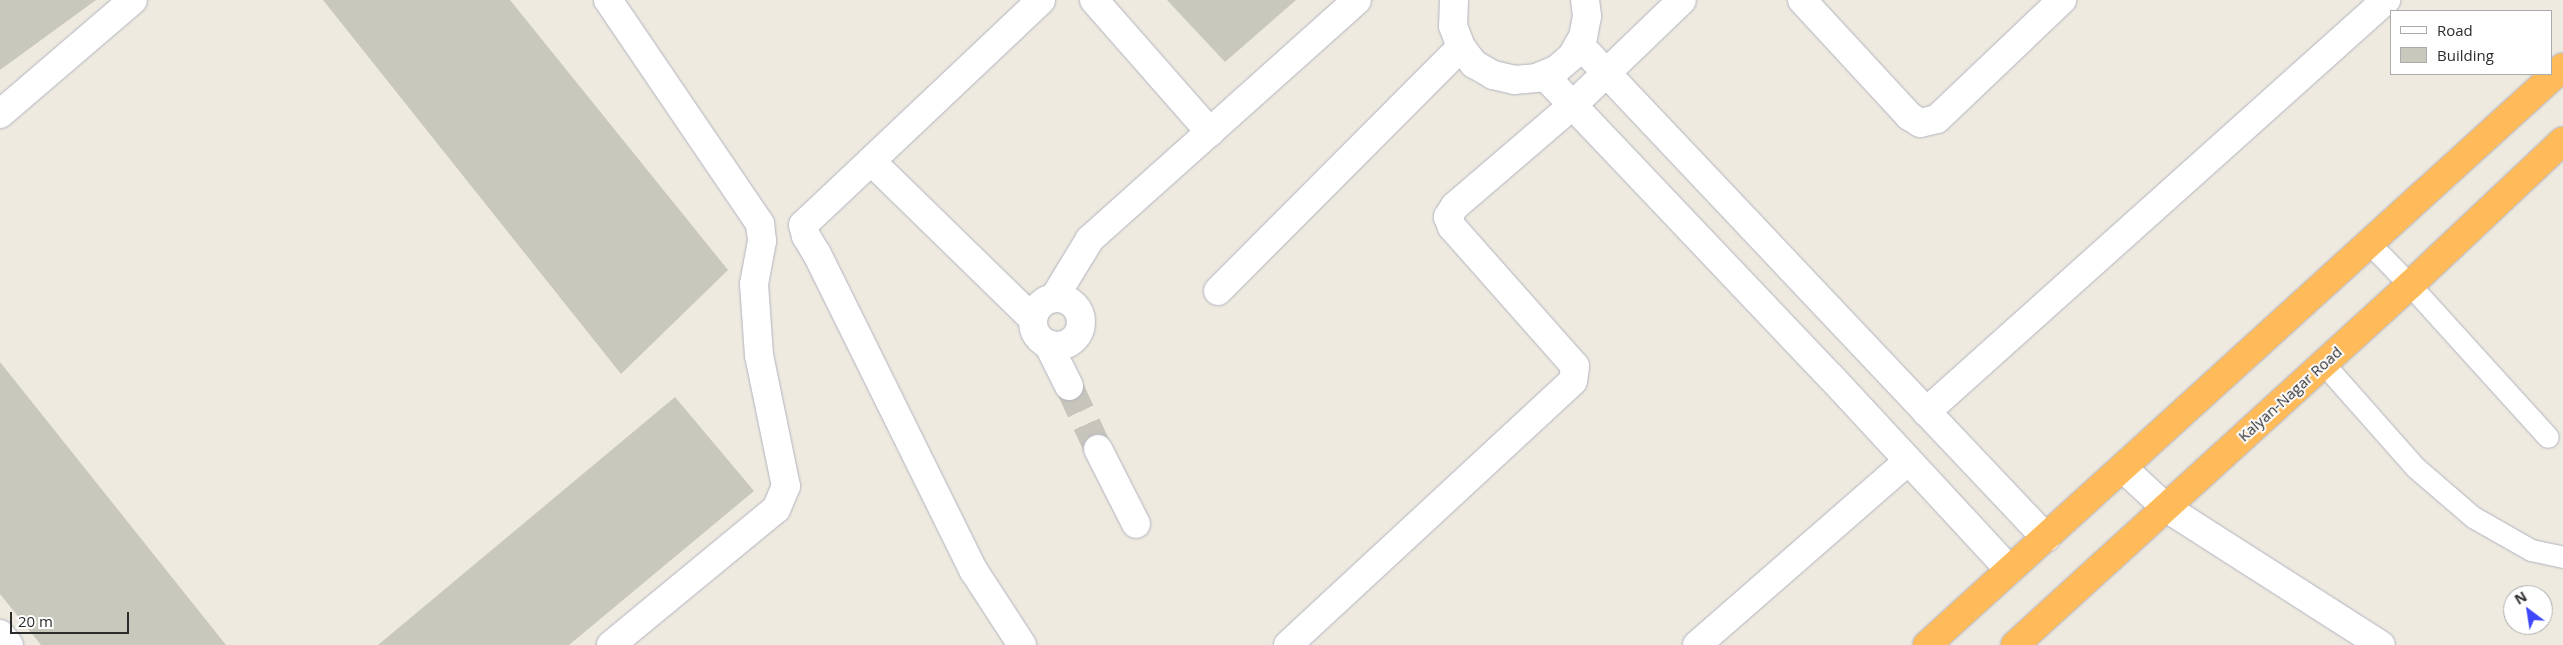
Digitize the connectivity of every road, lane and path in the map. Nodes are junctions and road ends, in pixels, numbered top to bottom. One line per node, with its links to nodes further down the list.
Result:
1 (133, 0): 18 (street)
2 (608, 0): 42 (street)
3 (1042, 0): 21 (street)
4 (1094, 0): 19 (street)
5 (1357, 0): 19 (street)
6 (1454, 0): 13 (street)
7 (1585, 0): 12 (street)
8 (1682, 0): 15 (street)
9 (1802, 0): 10 (street)
10 (2062, 0)
11 (2386, 0): 30 (street)
12 (1579, 44): 15 (street); 16 (street)
13 (1461, 47): 16 (street); 24 (street)
14 (2563, 67): 22 (highway)
15 (1606, 72): 17 (street); 30 (street)
16 (1544, 75): 17 (street)
17 (1573, 104): 33 (street); 44 (street)
18 (0, 114)
19 (1210, 132): 25 (street)
20 (2561, 146): 23 (highway, Kalyan-Nagar Road)
21 (871, 161): 26 (street); 43 (street)
22 (2370, 244): 23 (lane); 34 (highway)
23 (2410, 285): 28 (highway, Kalyan-Nagar Road); 31 (lane)
24 (1218, 291)
25 (1054, 298): 26 (street); 27 (street)
26 (1033, 319): 27 (street)
27 (1048, 344): 29 (street)
28 (2323, 363): 35 (highway, Kalyan-Nagar Road); 38 (lane)
29 (1069, 386)
30 (1926, 412): 37 (street)
31 (2548, 437)
32 (1098, 449): 36 (street)
33 (1908, 461): 39 (street); 45 (street)
34 (2123, 468): 35 (street); 37 (highway)
35 (2165, 507): 47 (highway, Kalyan-Nagar Road); 48 (street)
36 (1136, 524)
37 (2046, 538): 39 (highway)
38 (2563, 557)
39 (2010, 570): 46 (highway)
40 (0, 634): 41 (street)
41 (9, 645)
42 (611, 645)
43 (1022, 645)
44 (1288, 645)
45 (1697, 645)
46 (1927, 645)
47 (2015, 645)
48 (2381, 645)

